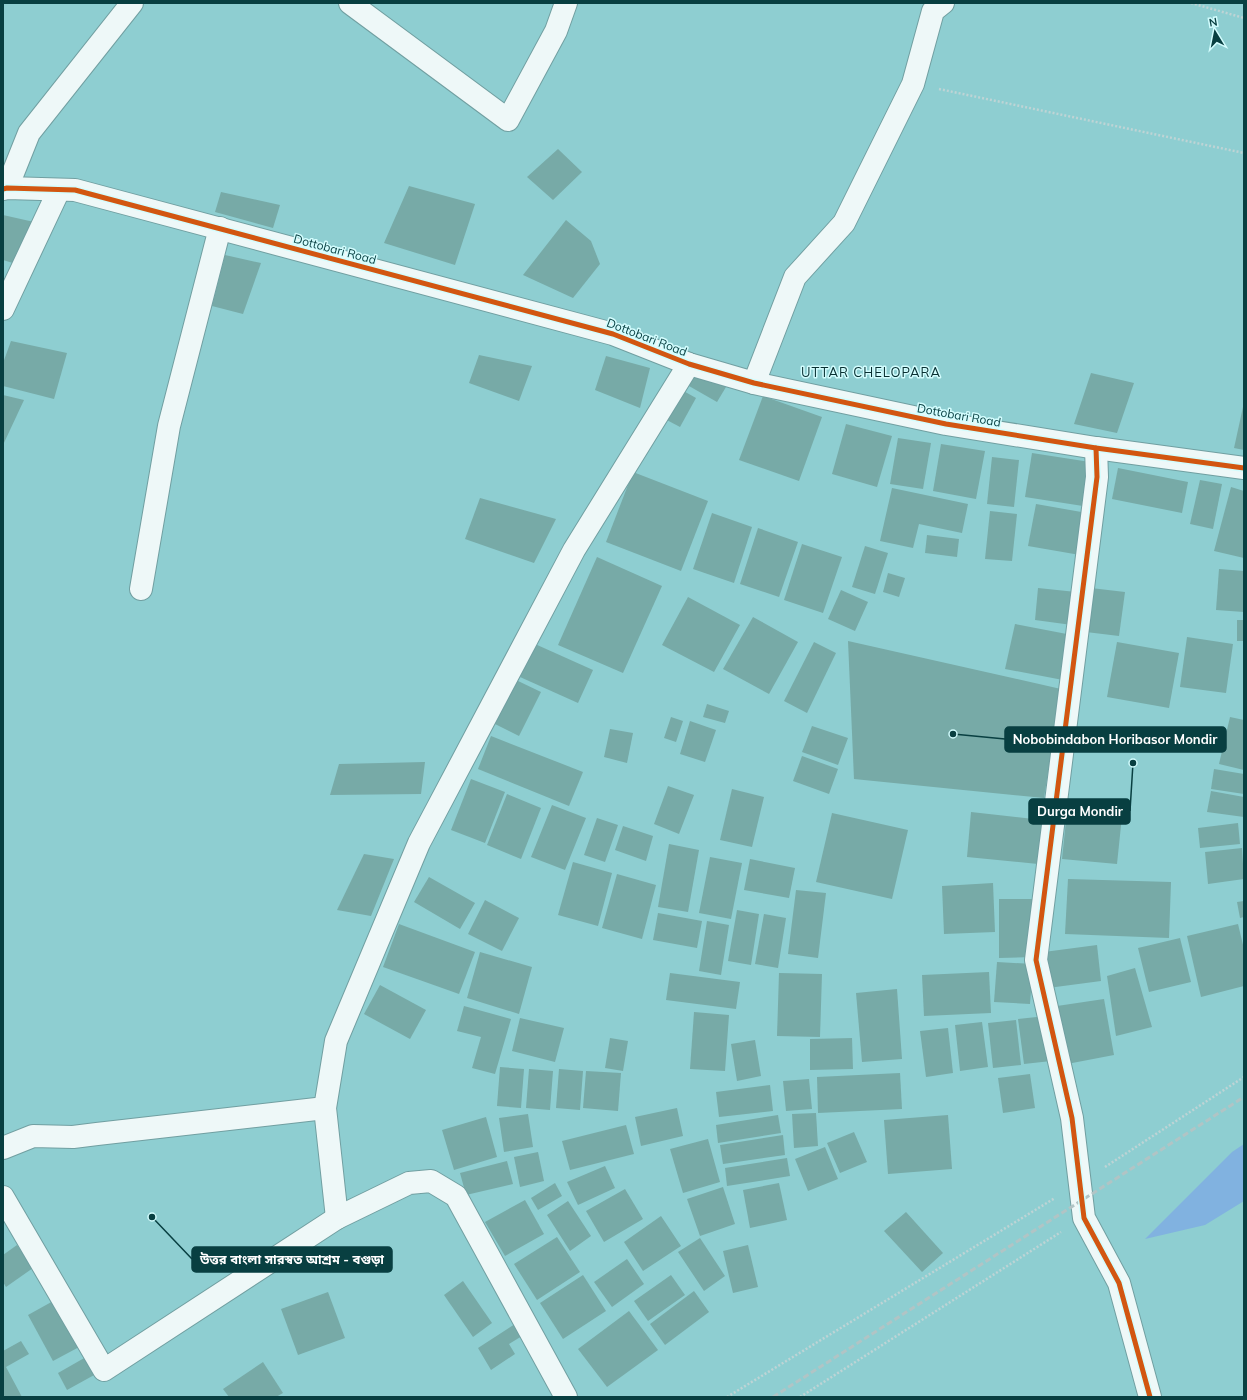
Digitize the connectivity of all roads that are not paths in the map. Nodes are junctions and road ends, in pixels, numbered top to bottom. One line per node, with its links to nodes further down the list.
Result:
1 (132, 3): 5 (street)
2 (350, 3): 3 (street)
3 (566, 3)
4 (943, 3): 10 (street)
5 (4, 187): 6 (street, Dottobari Road)
6 (59, 190): 7 (street, Dottobari Road); 8 (street)
7 (220, 228): 9 (street, Dottobari Road); 13 (street)
8 (3, 309)
9 (689, 364): 10 (street, Dottobari Road); 14 (street)
10 (754, 383): 11 (street, Dottobari Road)
11 (1096, 448): 12 (street, Dottobari Road); 19 (street)
12 (1244, 468)
13 (141, 589)
14 (325, 1108): 15 (street); 17 (street)
15 (3, 1148)
16 (3, 1197): 17 (street)
17 (337, 1218): 18 (street)
18 (566, 1397)
19 (1150, 1397)

